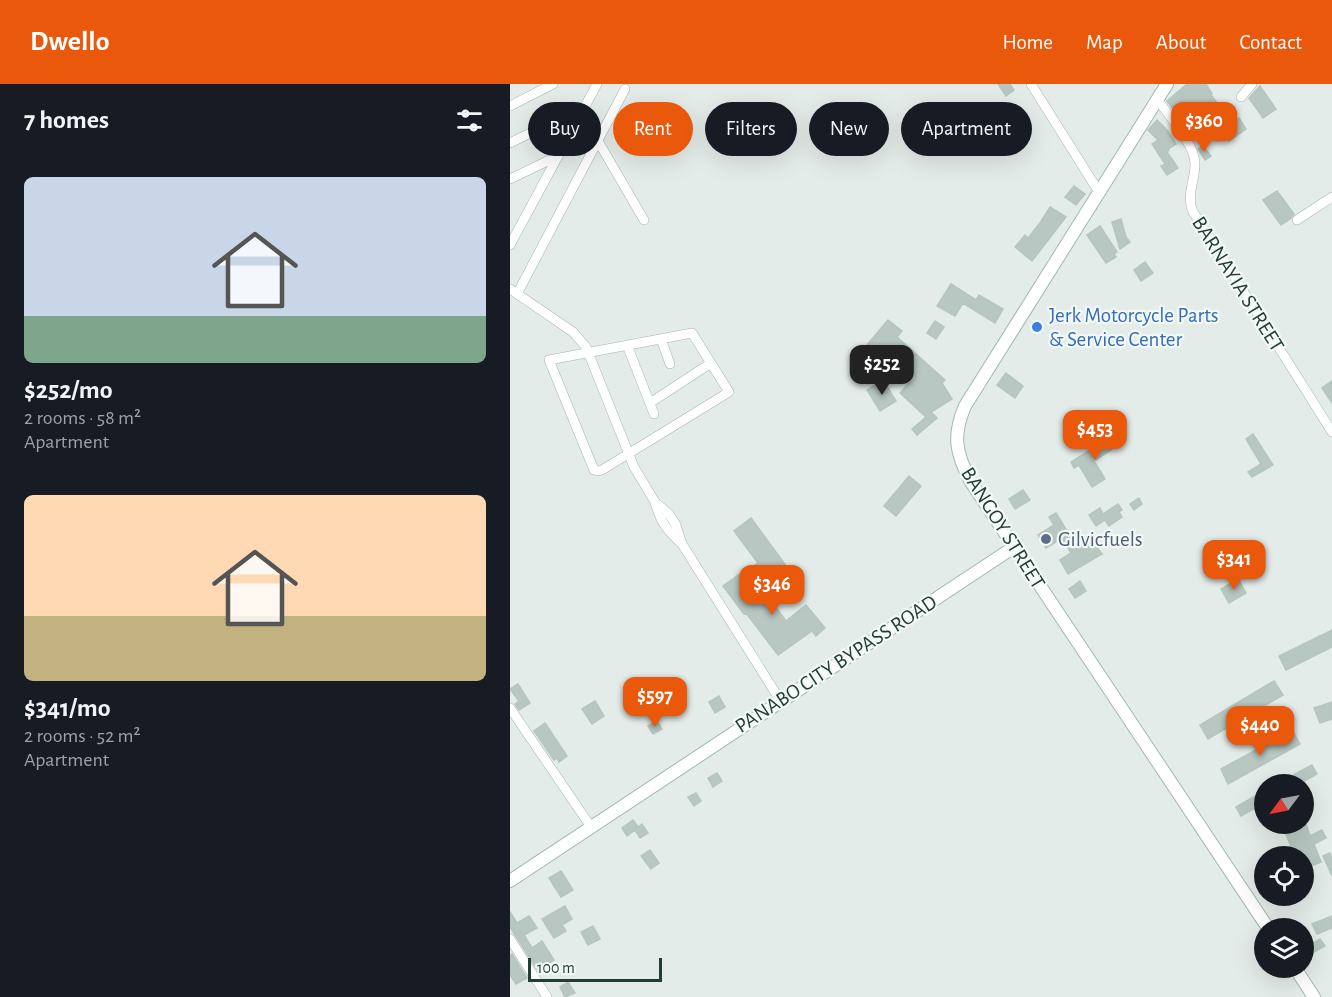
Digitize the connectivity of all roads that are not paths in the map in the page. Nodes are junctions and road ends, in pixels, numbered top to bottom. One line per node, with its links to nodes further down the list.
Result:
1 (553, 84): 10 (street)
2 (597, 84): 9 (street)
3 (1031, 84): 18 (street)
4 (1167, 84): 8 (main road, BANGOY STREET)
5 (1252, 84): 7 (street)
6 (625, 90): 12 (street)
7 (1241, 97)
8 (1157, 99): 18 (main road, BANGOY STREET); 31 (street, BARNAYIA STREET)
9 (587, 102)
10 (510, 106)
11 (528, 134): 13 (street)
12 (601, 135)
13 (510, 143)
14 (601, 146): 20 (street)
15 (558, 156): 17 (street); 22 (street)
16 (590, 156): 23 (street)
17 (510, 179)
18 (1099, 192): 33 (main road, BANGOY STREET)
19 (1332, 197): 21 (street)
20 (644, 220)
21 (1297, 220)
22 (510, 245)
23 (513, 292): 26 (street)
24 (661, 339): 25 (street); 27 (street); 28 (street)
25 (627, 345): 26 (street); 29 (street)
26 (590, 352): 32 (street); 32 (street)
27 (711, 363): 29 (street); 32 (street)
28 (670, 364)
29 (650, 403): 30 (street)
30 (654, 414)
31 (1332, 432)
32 (629, 454): 34 (street)
33 (1014, 547): 34 (main road, PANABO CITY BYPASS ROAD); 38 (main road, BANGOY STREET)
34 (780, 700): 36 (main road, PANABO CITY BYPASS ROAD)
35 (510, 708): 36 (street)
36 (591, 827): 37 (main road, PANABO CITY BYPASS ROAD)
37 (510, 881)
38 (1261, 918)
39 (510, 939): 41 (street)
40 (1301, 978): 42 (main road)
41 (547, 997)
42 (1314, 997)

